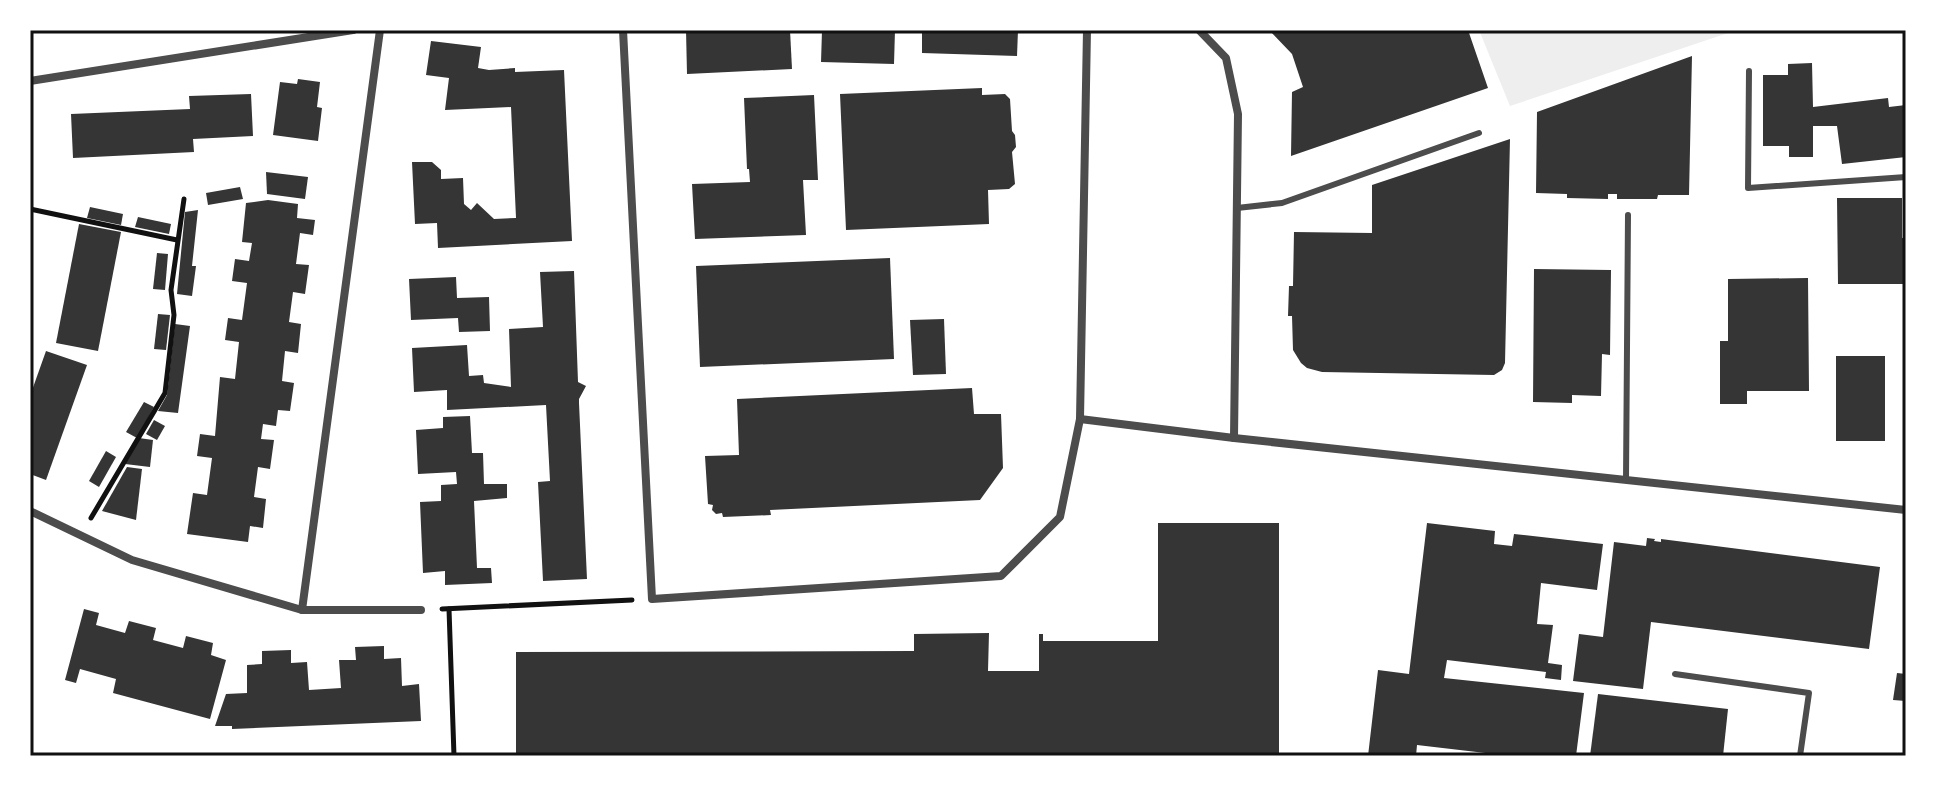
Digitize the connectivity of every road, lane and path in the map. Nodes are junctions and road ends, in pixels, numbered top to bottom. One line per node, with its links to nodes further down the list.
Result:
1 (353, 30): 7 (street)
2 (380, 30): 23 (street)
3 (623, 30): 21 (street)
4 (1087, 30): 15 (street)
5 (1199, 30): 11 (street)
6 (1749, 71): 9 (lane)
7 (30, 81)
8 (1479, 133): 11 (lane)
9 (1906, 177)
10 (184, 199): 14 (path)
11 (1237, 208): 16 (street)
12 (30, 209): 14 (path)
13 (1628, 215): 17 (lane)
14 (177, 240): 20 (path)
15 (1080, 419): 16 (street); 21 (street)
16 (1234, 438): 17 (street)
17 (1626, 480): 18 (street)
18 (1906, 510)
19 (30, 511): 20 (street)
20 (80, 536): 23 (street)
21 (652, 599): 22 (path)
22 (449, 609): 24 (path); 26 (path)
23 (302, 610): 24 (street)
24 (421, 610)
25 (1675, 674): 27 (lane)
26 (454, 756)
27 (1800, 756)

